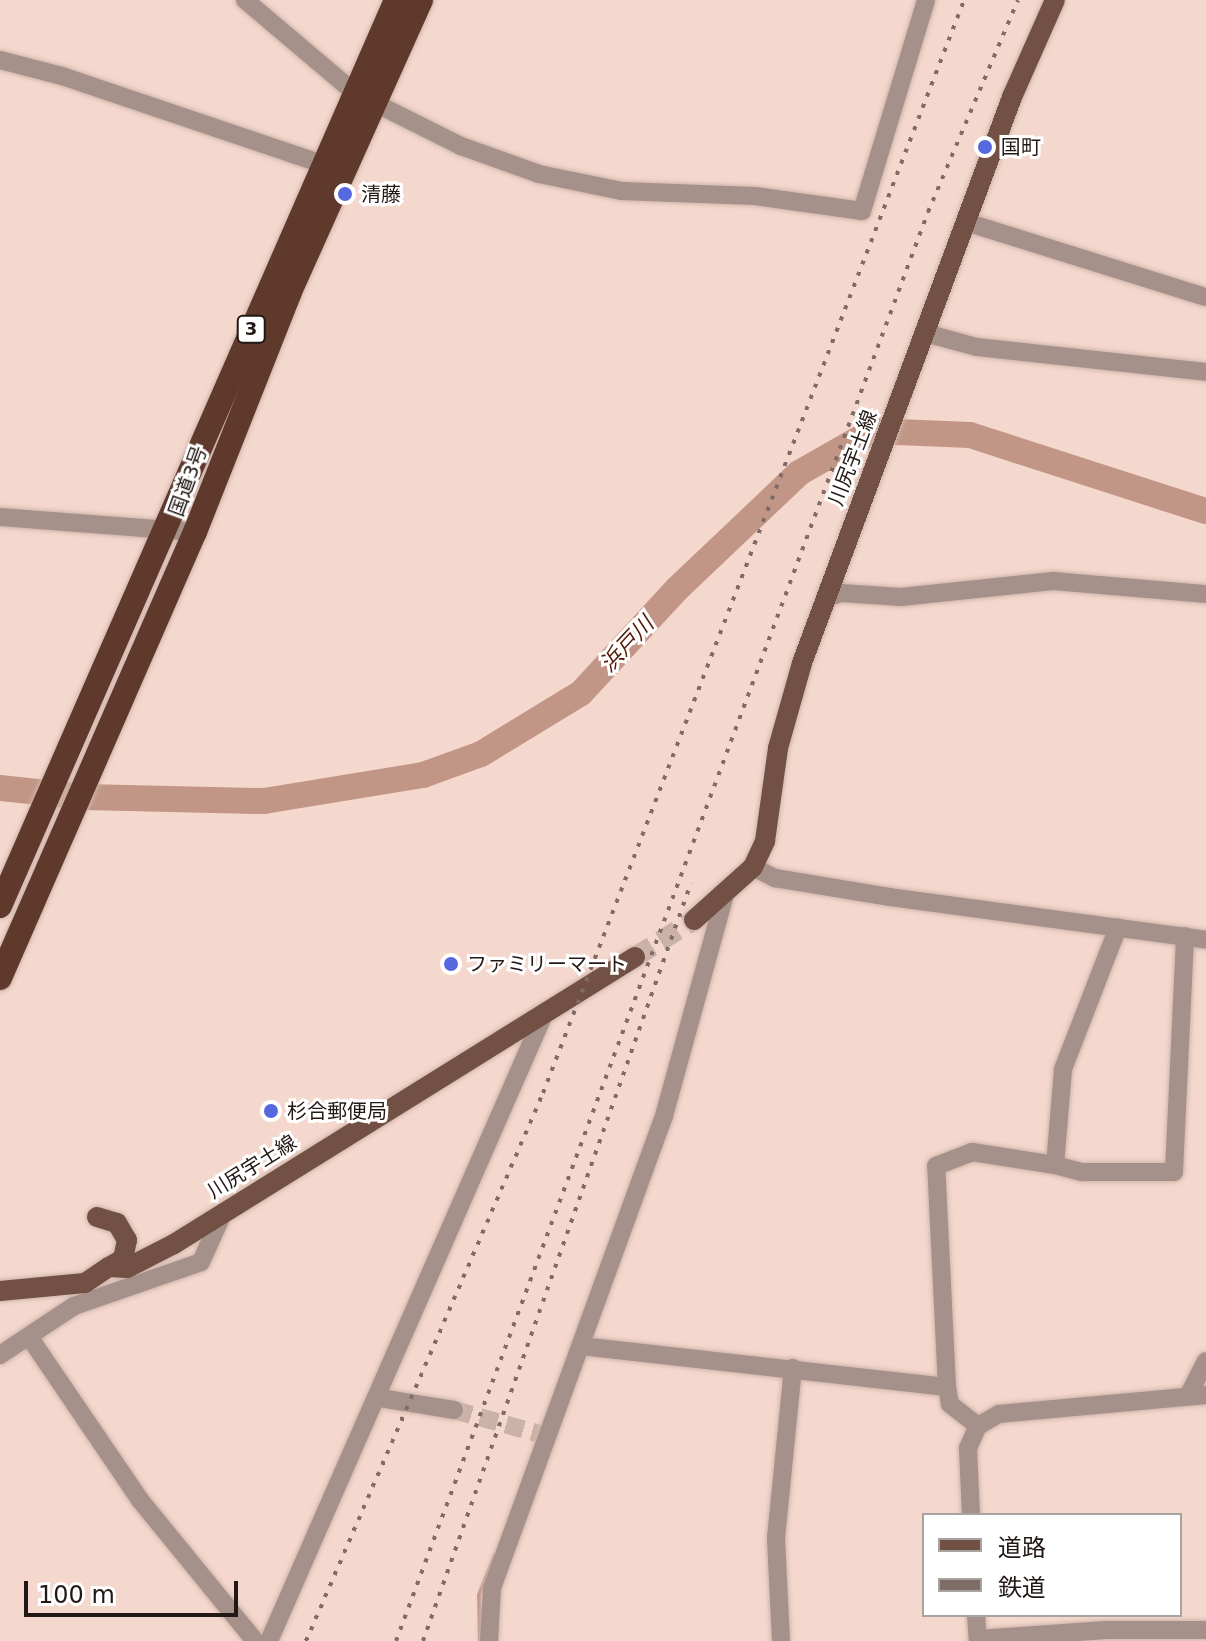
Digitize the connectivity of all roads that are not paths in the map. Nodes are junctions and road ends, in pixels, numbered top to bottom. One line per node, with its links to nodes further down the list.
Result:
1 (245, 0): 7 (street)
2 (396, 0): 7 (highway, 国道3号 / 3)
3 (421, 0): 7 (highway, 国道3号 / 3)
4 (926, 0): 7 (street)
5 (1055, 0): 9 (main road, 川尻宇土線)
6 (0, 60): 8 (street)
7 (364, 99): 8 (highway, 国道3号 / 3); 15 (highway, 国道3号 / 3)
8 (322, 164): 14 (highway, 国道3号 / 3)
9 (966, 222): 10 (street); 11 (main road, 川尻宇土線)
10 (1206, 297)
11 (923, 340): 12 (street); 16 (main road, 川尻宇土線)
12 (1206, 372)
13 (0, 517): 14 (street)
14 (165, 528): 15 (street); 20 (highway, 国道3号 / 3)
15 (195, 532): 26 (highway, 国道3号 / 3)
16 (828, 591): 17 (street); 18 (main road, 川尻宇土線)
17 (1206, 594)
18 (753, 867): 19 (main road, 川尻宇土線); 22 (street)
19 (724, 898): 21 (main road, 川尻宇土線); 34 (street)
20 (0, 906)
21 (694, 920)
22 (1118, 927): 23 (street); 28 (street)
23 (1185, 936): 24 (street); 28 (street)
24 (1206, 940)
25 (635, 957): 27 (main road, 川尻宇土線)
26 (0, 978)
27 (545, 1012): 29 (main road, 川尻宇土線); 40 (street)
28 (1055, 1165): 38 (street)
29 (223, 1213): 31 (main road, 川尻宇土線); 33 (street)
30 (97, 1217): 31 (main road)
31 (109, 1267): 32 (main road, 川尻宇土線)
32 (0, 1291)
33 (30, 1338): 35 (street); 48 (street)
34 (581, 1346): 37 (street); 50 (street)
35 (0, 1355)
36 (1206, 1361): 39 (street)
37 (793, 1368): 38 (street); 51 (street)
38 (947, 1387): 42 (street)
39 (1197, 1395): 42 (street)
40 (380, 1398): 41 (street); 49 (street)
41 (454, 1410)
42 (978, 1426): 43 (street)
43 (971, 1513)
44 (976, 1617): 47 (street)
45 (1206, 1630): 46 (street)
46 (1106, 1636): 47 (street)
47 (978, 1640)
48 (255, 1641)
49 (269, 1641)
50 (489, 1641)
51 (781, 1641)

